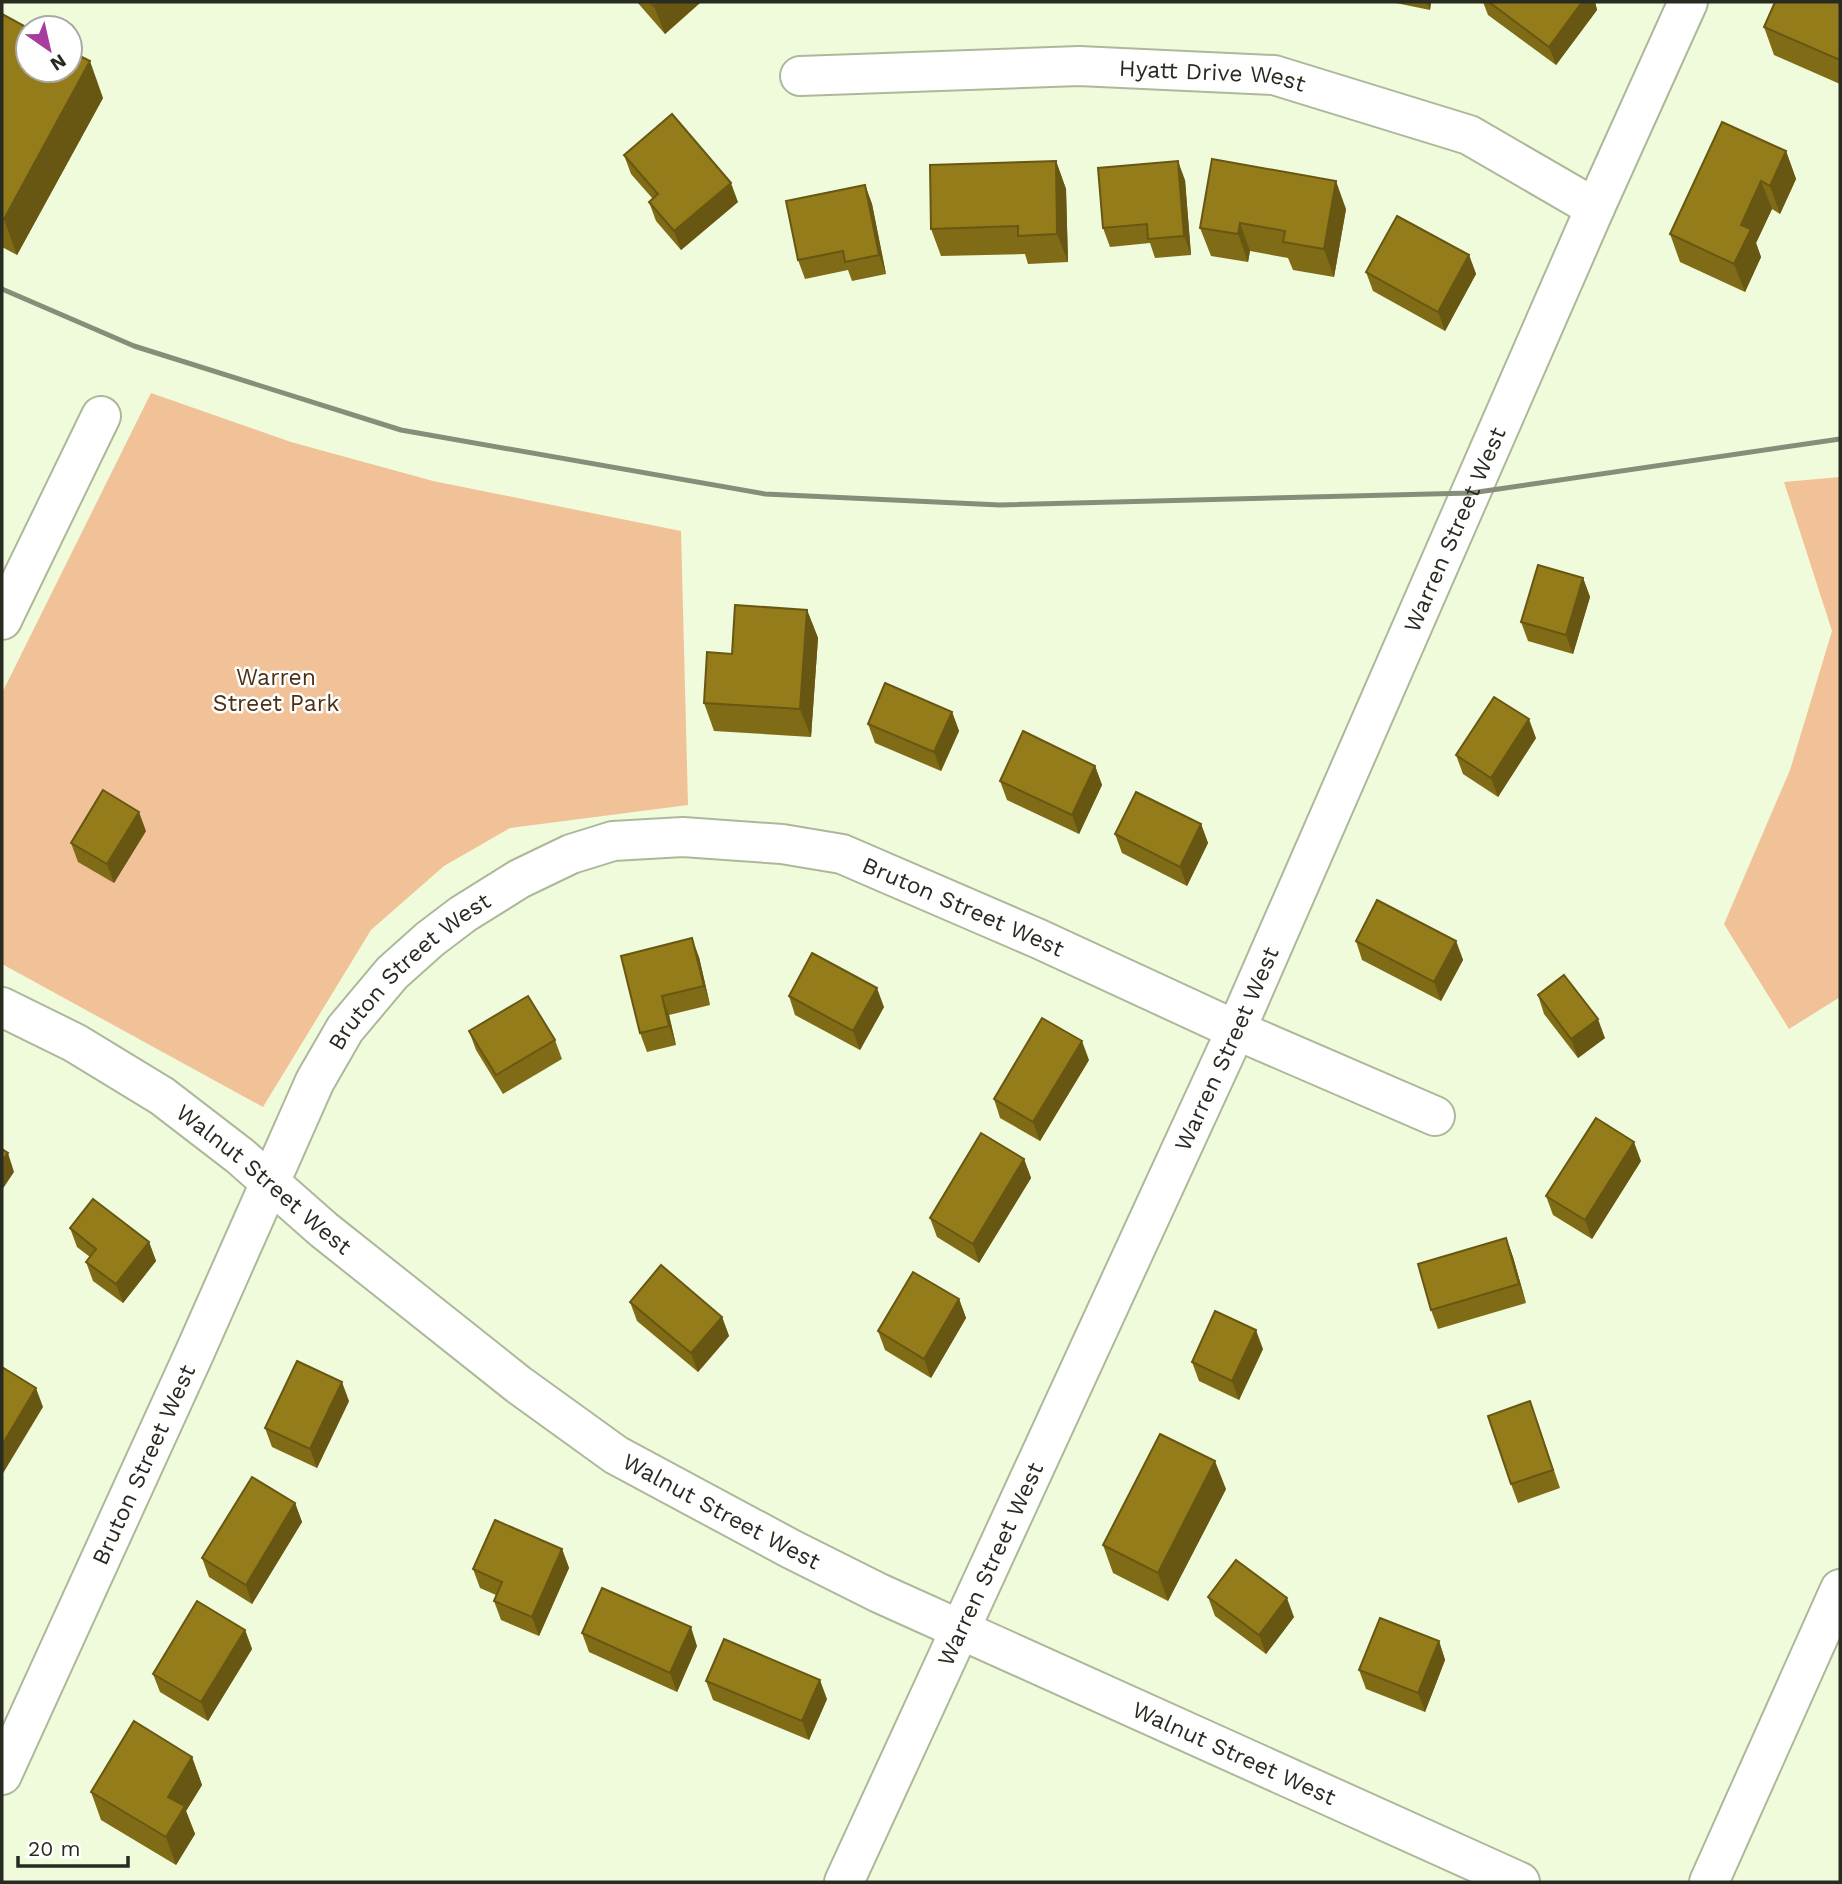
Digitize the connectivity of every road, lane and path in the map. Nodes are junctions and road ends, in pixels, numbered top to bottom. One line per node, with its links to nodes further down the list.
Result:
1 (1688, 2): 3 (street, Warren Street West)
2 (800, 76): 3 (street, Hyatt Drive West)
3 (1595, 208): 7 (street, Warren Street West)
4 (101, 416): 5 (street)
5 (2, 620)
6 (2, 1007): 9 (street, Walnut Street West)
7 (1236, 1030): 8 (street, Bruton Street West); 9 (street, Bruton Street West); 11 (street, Warren Street West)
8 (1436, 1116)
9 (271, 1183): 11 (street, Walnut Street West); 12 (street, Bruton Street West)
10 (1840, 1589): 15 (street)
11 (961, 1630): 13 (street, Warren Street West); 14 (street, Walnut Street West)
12 (2, 1775)
13 (844, 1882)
14 (1520, 1882)
15 (1709, 1882)

